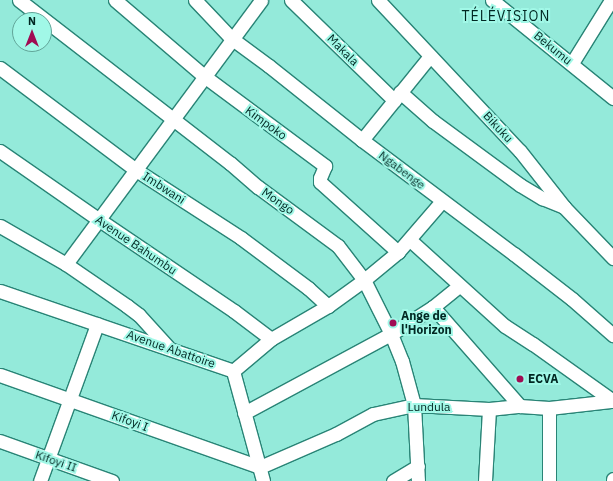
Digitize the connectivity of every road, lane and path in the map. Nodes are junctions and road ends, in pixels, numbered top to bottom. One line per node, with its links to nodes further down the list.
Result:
1 (19, 0): 16 (street, Mongo)
2 (114, 0): 13 (street, Kimpoko)
3 (195, 0): 9 (street, Ngabenge)
4 (261, 0): 9 (street)
5 (291, 0): 14 (street, Makala)
6 (378, 0): 10 (street, Bikuku)
7 (492, 0): 11 (street, Bekumu)
8 (608, 1): 11 (street)
9 (232, 38): 13 (street); 17 (street, Ngabenge)
10 (430, 56): 14 (street); 21 (street, Bikuku)
11 (572, 63): 15 (street, Bekumu)
12 (0, 68): 19 (street, Imbwani)
13 (204, 76): 16 (street); 25 (street, Kimpoko)
14 (397, 96): 17 (street); 21 (street, Makala)
15 (613, 98)
16 (172, 120): 19 (street); 28 (street, Mongo)
17 (362, 140): 20 (street, Ngabenge)
18 (0, 151): 22 (street, Avenue Bahumbu)
19 (136, 170): 22 (street); 31 (street, Imbwani)
20 (442, 201): 24 (street); 35 (street, Ngabenge)
21 (564, 207): 26 (street, Bikuku)
22 (98, 219): 27 (street); 36 (street, Avenue Bahumbu)
23 (0, 226): 27 (street)
24 (410, 240): 25 (street); 29 (street)
25 (398, 252): 28 (street)
26 (613, 258)
27 (66, 264): 37 (street)
28 (364, 280): 31 (street); 34 (street, Mongo)
29 (459, 286): 32 (street); 41 (street)
30 (0, 291): 33 (street, Avenue Abattoire)
31 (328, 306): 36 (street)
32 (433, 307): 34 (street); 43 (street)
33 (97, 324): 37 (street, Avenue Abattoire); 40 (street)
34 (391, 334): 42 (street, Mongo); 46 (street)
35 (613, 335)
36 (271, 339): 38 (street)
37 (170, 348): 38 (street, Avenue Abattoire)
38 (233, 371): 46 (street)
39 (0, 375): 40 (street, Kifoyi I)
40 (69, 399): 48 (street); 50 (street, Kifoyi I)
41 (612, 401): 44 (street, Lundula)
42 (414, 405): 45 (street, Lundula); 49 (street, Mongo); 50 (street, Lundula)
43 (520, 406): 44 (street, Lundula); 45 (street, Lundula)
44 (549, 408): 57 (street)
45 (488, 409): 56 (street)
46 (244, 413): 50 (street)
47 (0, 441): 48 (street, Kifoyi II)
48 (48, 459): 51 (street); 52 (street, Kifoyi II)
49 (418, 466): 54 (street); 55 (street, Mongo)
50 (260, 467): 53 (street)
51 (40, 481)
52 (112, 481)
53 (263, 481)
54 (393, 481)
55 (418, 481)
56 (485, 481)
57 (550, 481)

